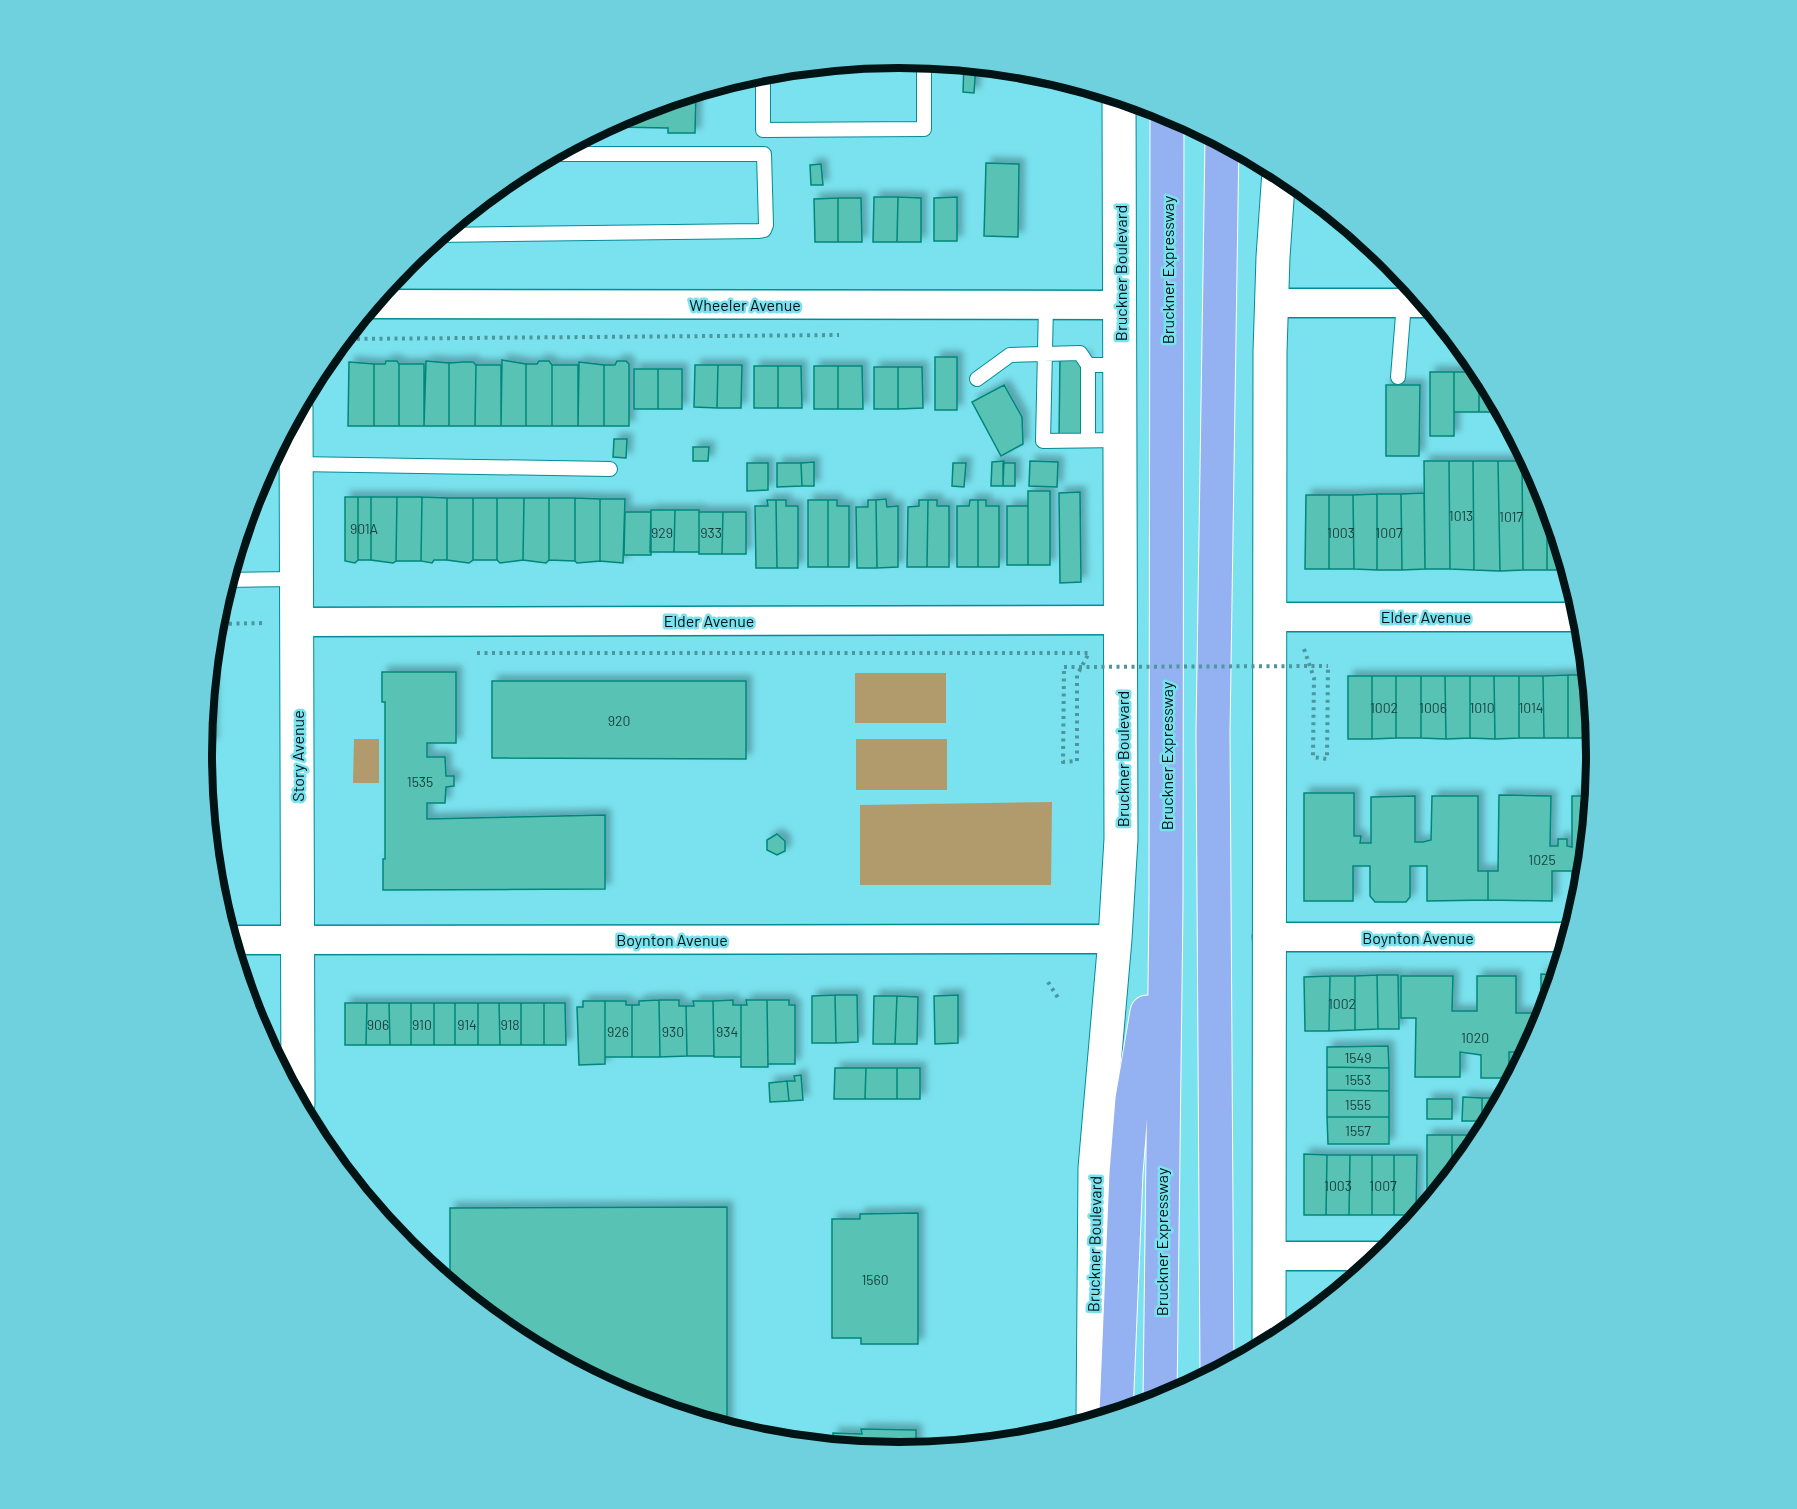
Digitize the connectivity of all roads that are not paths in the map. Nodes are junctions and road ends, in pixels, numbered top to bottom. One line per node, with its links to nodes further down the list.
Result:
1 (924, 69): 5 (lane)
2 (763, 81): 5 (lane)
3 (1119, 104): 15 (main road, Bruckner Boulevard)
4 (1167, 123): 34 (highway, Bruckner Expressway)
5 (763, 130): 8 (lane)
6 (1224, 150): 44 (highway)
7 (566, 154): 8 (lane)
8 (764, 154): 10 (lane)
9 (1279, 183): 11 (main road)
10 (450, 235)
11 (1271, 303): 12 (street); 30 (main road)
12 (1415, 303): 19 (lane)
13 (380, 304): 14 (street, Wheeler Avenue)
14 (1046, 305): 15 (street, Wheeler Avenue); 16 (lane)
15 (1120, 305): 18 (main road, Bruckner Boulevard)
16 (1045, 352): 17 (lane); 20 (lane); 21 (lane)
17 (1088, 365): 18 (lane); 24 (lane)
18 (1120, 365): 25 (main road, Bruckner Boulevard)
19 (1398, 377)
20 (977, 379)
21 (1043, 413): 22 (lane); 24 (lane)
22 (1058, 413)
23 (296, 425): 26 (main road, Story Avenue)
24 (1088, 439): 25 (lane)
25 (1121, 440): 32 (main road, Bruckner Boulevard)
26 (297, 464): 27 (lane); 28 (main road, Story Avenue)
27 (610, 469)
28 (297, 579): 29 (lane); 33 (main road, Story Avenue)
29 (234, 580)
30 (1271, 617): 31 (street, Elder Avenue); 35 (main road)
31 (1571, 617)
32 (1122, 620): 33 (street, Elder Avenue); 37 (main road, Bruckner Boulevard)
33 (297, 622): 39 (main road, Story Avenue)
34 (1166, 904): 45 (highway, Bruckner Expressway); 46 (highway)
35 (1267, 937): 36 (street, Boynton Avenue); 41 (main road)
36 (1560, 937)
37 (1115, 939): 39 (street, Boynton Avenue); 47 (main road, Bruckner Boulevard)
38 (237, 940): 39 (street, Boynton Avenue)
39 (298, 940): 40 (main road, Story Avenue)
40 (298, 1087)
41 (1269, 1256): 42 (street); 43 (main road)
42 (1367, 1256)
43 (1269, 1333)
44 (1217, 1363)
45 (1161, 1389)
46 (1116, 1406)
47 (1093, 1413)

